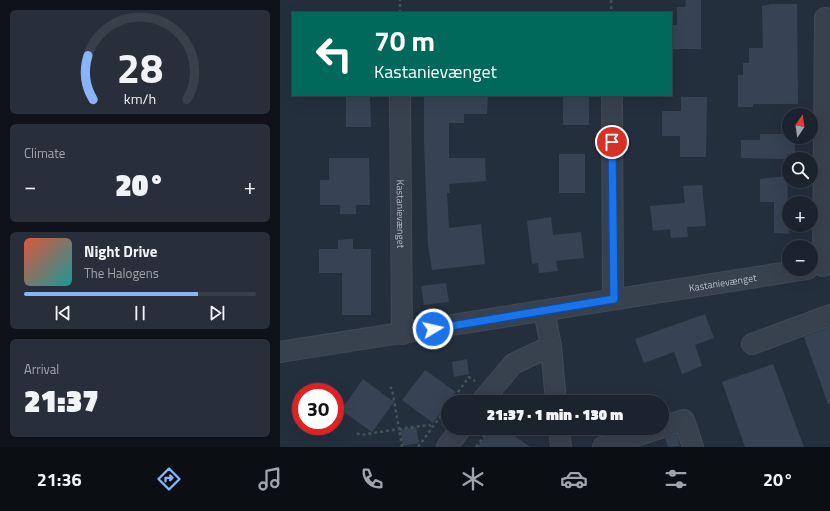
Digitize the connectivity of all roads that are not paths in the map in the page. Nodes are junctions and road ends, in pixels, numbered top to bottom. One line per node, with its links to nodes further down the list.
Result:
1 (825, 18): 4 (street, Kastanievænget)
2 (400, 96): 9 (street, Kastanievænget)
3 (612, 96): 6 (street)
4 (818, 267)
5 (782, 273): 6 (street, Kastanievænget)
6 (614, 299): 7 (street, Kastanievænget)
7 (544, 310): 9 (street, Kastanievænget); 11 (street)
8 (830, 315): 10 (street)
9 (402, 334): 12 (street, Kastanievænget)
10 (752, 344)
11 (551, 346): 13 (street); 14 (street)
12 (280, 352)
13 (487, 395)
14 (555, 395)
15 (669, 425): 22 (street)
16 (456, 435): 19 (street)
17 (560, 435): 20 (street)
18 (640, 435): 21 (street)
19 (447, 447)
20 (561, 447)
21 (603, 447)
22 (693, 447)

